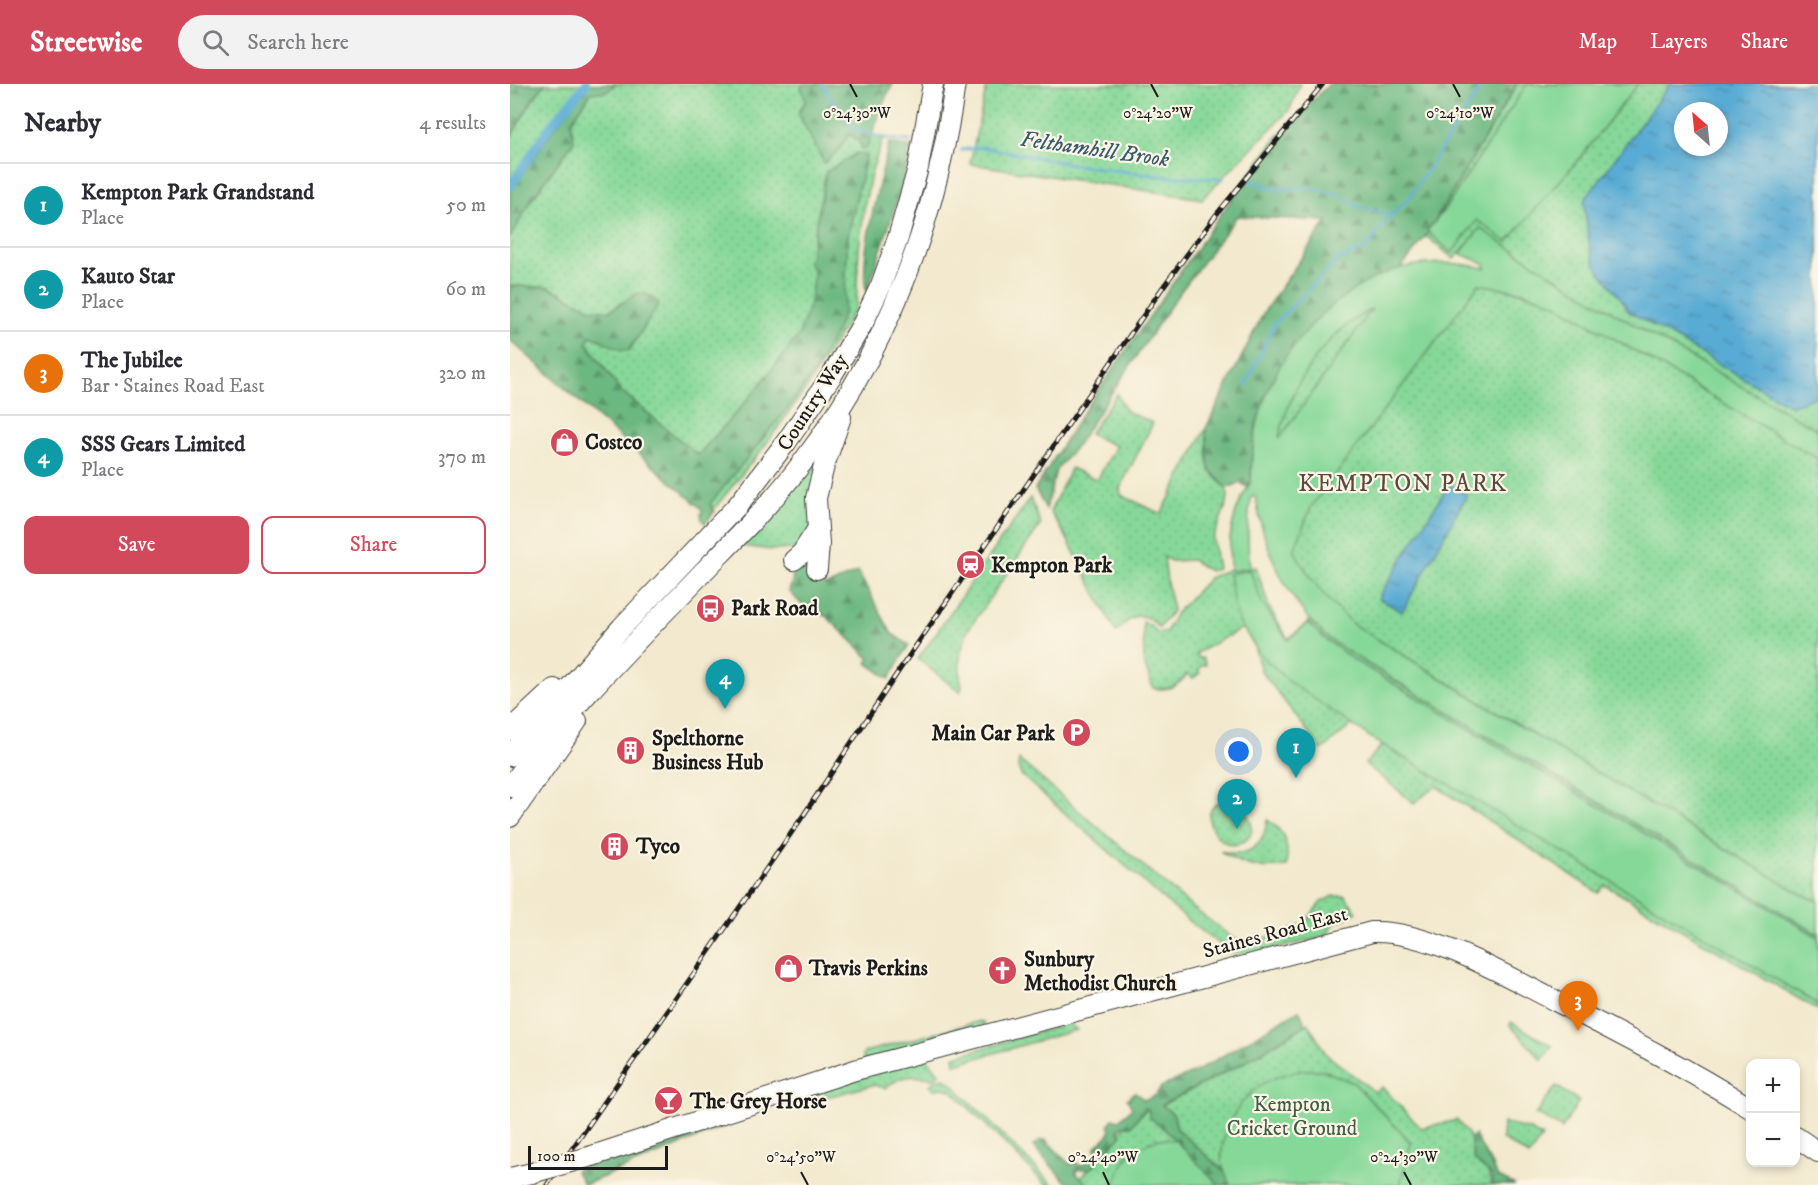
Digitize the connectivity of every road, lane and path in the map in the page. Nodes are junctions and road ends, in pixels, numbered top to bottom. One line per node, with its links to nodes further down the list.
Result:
1 (933, 84): 7 (highway, Country Way)
2 (955, 84): 3 (highway, Country Way)
3 (848, 397): 4 (highway); 8 (highway, Country Way)
4 (817, 530): 5 (highway); 6 (highway)
5 (794, 560)
6 (818, 569)
7 (622, 627): 9 (highway); 10 (highway)
8 (598, 682): 11 (highway); 12 (highway)
9 (510, 730)
10 (510, 756)
11 (510, 787)
12 (510, 817)
13 (1746, 1106): 16 (highway, Staines Road East, bridge)
14 (1800, 1140): 15 (highway)
15 (1818, 1152)
16 (510, 1178)

